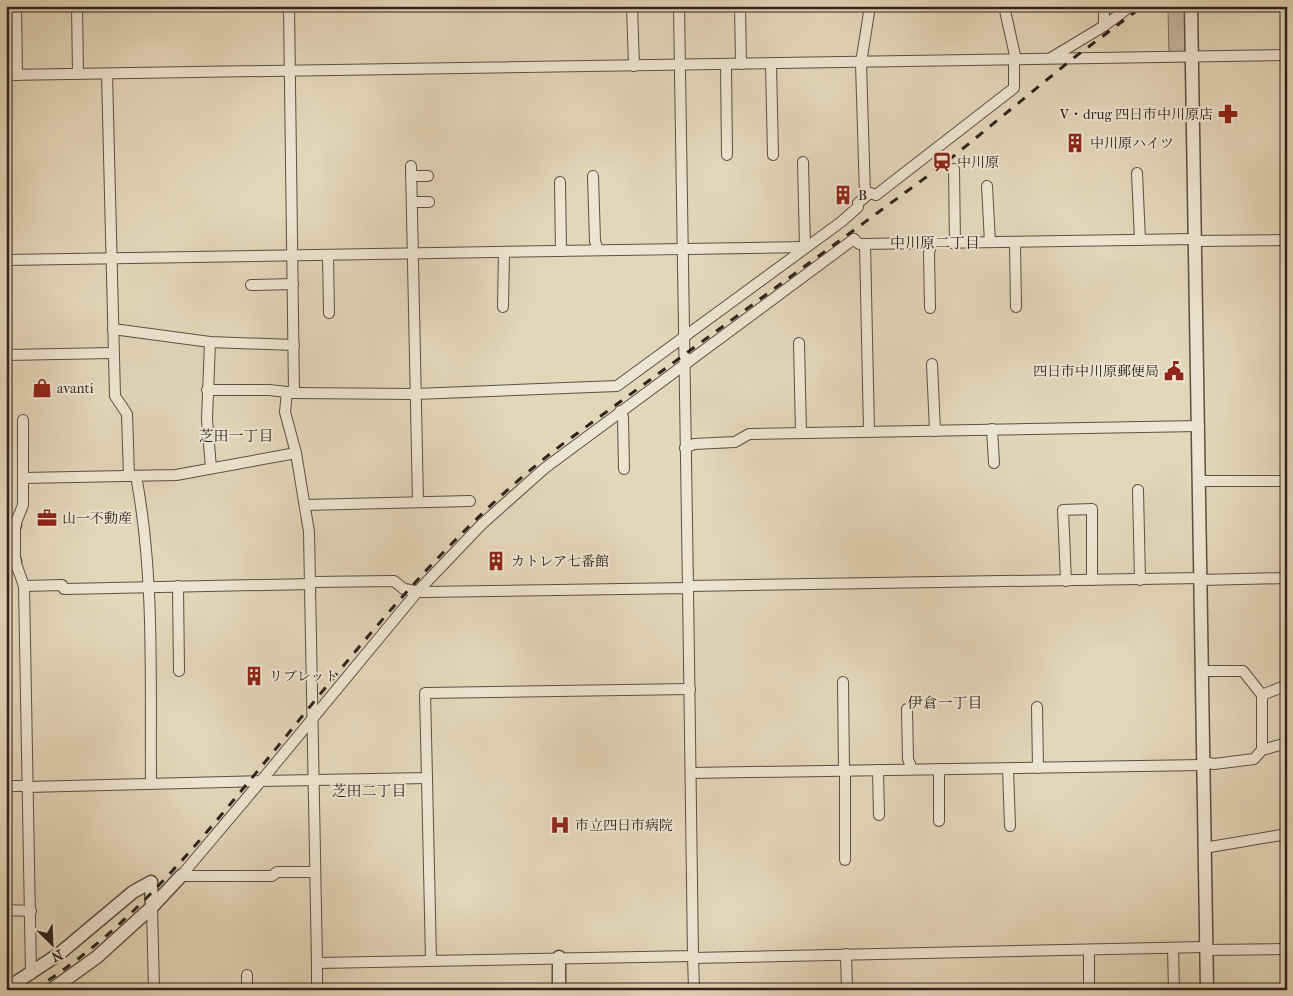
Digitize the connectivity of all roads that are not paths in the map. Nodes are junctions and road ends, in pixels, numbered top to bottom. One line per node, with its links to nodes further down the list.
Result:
1 (16, 6): 26 (street)
2 (77, 6): 24 (street)
3 (289, 6): 23 (street)
4 (632, 6): 22 (street)
5 (679, 6): 20 (street)
6 (740, 6): 18 (street)
7 (870, 6): 17 (street)
8 (1004, 6): 16 (street)
9 (1104, 6): 12 (street)
10 (1131, 6): 12 (street)
11 (1191, 6): 15 (street)
12 (1104, 26): 14 (street)
13 (1287, 56): 15 (street)
14 (1051, 58): 15 (street); 16 (street)
15 (1192, 58): 40 (street)
16 (1015, 60): 17 (street); 36 (street)
17 (862, 63): 19 (street); 36 (street)
18 (741, 64): 19 (street); 21 (street)
19 (771, 64): 28 (street)
20 (680, 65): 21 (street); 22 (street); 48 (street)
21 (726, 65): 27 (street)
22 (634, 66): 23 (street)
23 (290, 71): 25 (street); 54 (street)
24 (78, 74): 25 (street); 26 (street)
25 (107, 74): 55 (street)
26 (12, 75)
27 (727, 155)
28 (773, 155)
29 (803, 162): 47 (street)
30 (954, 170): 45 (street)
31 (1137, 173): 39 (street)
32 (428, 176): 37 (street)
33 (593, 176): 50 (street)
34 (560, 182): 49 (street)
35 (987, 186): 42 (street)
36 (865, 196): 47 (street)
37 (412, 202): 38 (street); 52 (street)
38 (428, 202)
39 (1140, 240): 40 (street); 43 (street)
40 (1195, 240): 41 (street); 77 (street)
41 (1287, 240)
42 (990, 242): 43 (street); 45 (street)
43 (1015, 242): 59 (street)
44 (865, 244): 46 (street); 71 (street); 79 (street)
45 (955, 244): 46 (street)
46 (931, 245): 61 (street)
47 (805, 247): 48 (street); 64 (street)
48 (683, 249): 50 (street); 64 (street)
49 (561, 250): 50 (street); 51 (street)
50 (598, 250)
51 (504, 252): 52 (street); 60 (street)
52 (413, 254): 53 (street); 74 (street)
53 (328, 255): 54 (street); 62 (street)
54 (293, 256): 55 (street); 57 (street)
55 (110, 258): 56 (street); 63 (street)
56 (6, 260)
57 (293, 284): 58 (street); 67 (street)
58 (250, 285)
59 (1016, 306)
60 (504, 307)
61 (930, 308)
62 (329, 313)
63 (113, 330): 65 (street); 68 (street)
64 (683, 337): 71 (street); 74 (street)
65 (210, 342): 67 (street); 72 (street)
66 (799, 343): 81 (street)
67 (294, 345): 73 (street)
68 (113, 353): 69 (street); 87 (street)
69 (6, 355)
70 (932, 364): 80 (street)
71 (685, 367): 75 (street); 82 (street)
72 (208, 390): 73 (street); 85 (street)
73 (290, 393): 74 (street); 83 (street)
74 (415, 394): 93 (street)
75 (620, 412): 86 (street); 107 (street)
76 (23, 420): 88 (street)
77 (1199, 426): 78 (street); 89 (street)
78 (992, 429): 80 (street); 84 (street)
79 (869, 431): 80 (street); 81 (street)
80 (935, 431)
81 (801, 433): 82 (street)
82 (685, 448): 106 (street)
83 (296, 453): 85 (street); 94 (street)
84 (994, 464)
85 (212, 468): 87 (street)
86 (624, 469)
87 (132, 476): 88 (street); 105 (street)
88 (23, 478): 95 (street)
89 (1200, 481): 90 (street); 98 (street)
90 (1287, 481)
91 (1138, 490): 100 (street)
92 (470, 501): 93 (street)
93 (418, 502): 94 (street)
94 (305, 505): 102 (street)
95 (10, 525): 96 (street)
96 (10, 561): 103 (street)
97 (1287, 578): 98 (street)
98 (1200, 579): 100 (street); 109 (street)
99 (1092, 580): 100 (street); 101 (street); 101 (street)
100 (1140, 580)
101 (1066, 581): 106 (street)
102 (311, 583): 104 (street); 107 (street); 116 (street)
103 (24, 586): 105 (street); 132 (street)
104 (178, 586): 105 (street); 108 (street)
105 (148, 587): 130 (street)
106 (688, 587): 107 (street); 112 (street)
107 (418, 591): 116 (street)
108 (179, 671)
109 (1202, 671): 113 (street); 119 (street)
110 (843, 682): 124 (street)
111 (1287, 685): 113 (street)
112 (690, 688): 126 (street); 127 (street)
113 (1262, 695): 118 (street)
114 (1037, 707): 120 (street)
115 (907, 709): 121 (street)
116 (312, 717): 128 (street); 129 (street)
117 (1287, 743): 118 (street)
118 (1262, 750): 119 (street)
119 (1203, 764): 120 (street); 137 (street)
120 (1038, 768): 123 (street)
121 (912, 769): 122 (street); 125 (street)
122 (939, 769): 123 (street); 134 (street)
123 (1008, 769): 135 (street)
124 (845, 770): 125 (street); 126 (street); 138 (street)
125 (878, 770): 133 (street)
126 (691, 773): 150 (street)
127 (428, 778): 128 (street); 151 (street)
128 (313, 780): 129 (street); 139 (street)
129 (261, 781): 130 (street); 140 (street)
130 (151, 783): 132 (street)
131 (6, 786): 132 (street)
132 (27, 786): 143 (street)
133 (879, 815)
134 (939, 821)
135 (1010, 826)
136 (1287, 834): 137 (street)
137 (1204, 848): 145 (street)
138 (845, 860)
139 (315, 872): 140 (street); 152 (street)
140 (181, 876): 141 (street)
141 (152, 907): 153 (street); 155 (street); 157 (street)
142 (6, 910): 143 (street)
143 (31, 911): 153 (street)
144 (1173, 948): 145 (street); 147 (street); 164 (street)
145 (1206, 948): 146 (street); 165 (street)
146 (1287, 949)
147 (1089, 950): 148 (street); 163 (street)
148 (846, 954): 150 (street); 162 (street)
149 (559, 957): 150 (street); 151 (street); 160 (street)
150 (693, 957): 161 (street)
151 (431, 960): 152 (street)
152 (317, 963): 159 (street)
153 (31, 974): 156 (street)
154 (247, 975): 158 (street)
155 (57, 988)
156 (6, 989)
157 (154, 990)
158 (247, 990)
159 (317, 990)
160 (559, 990)
161 (694, 990)
162 (847, 990)
163 (1089, 990)
164 (1174, 990)
165 (1207, 990)

